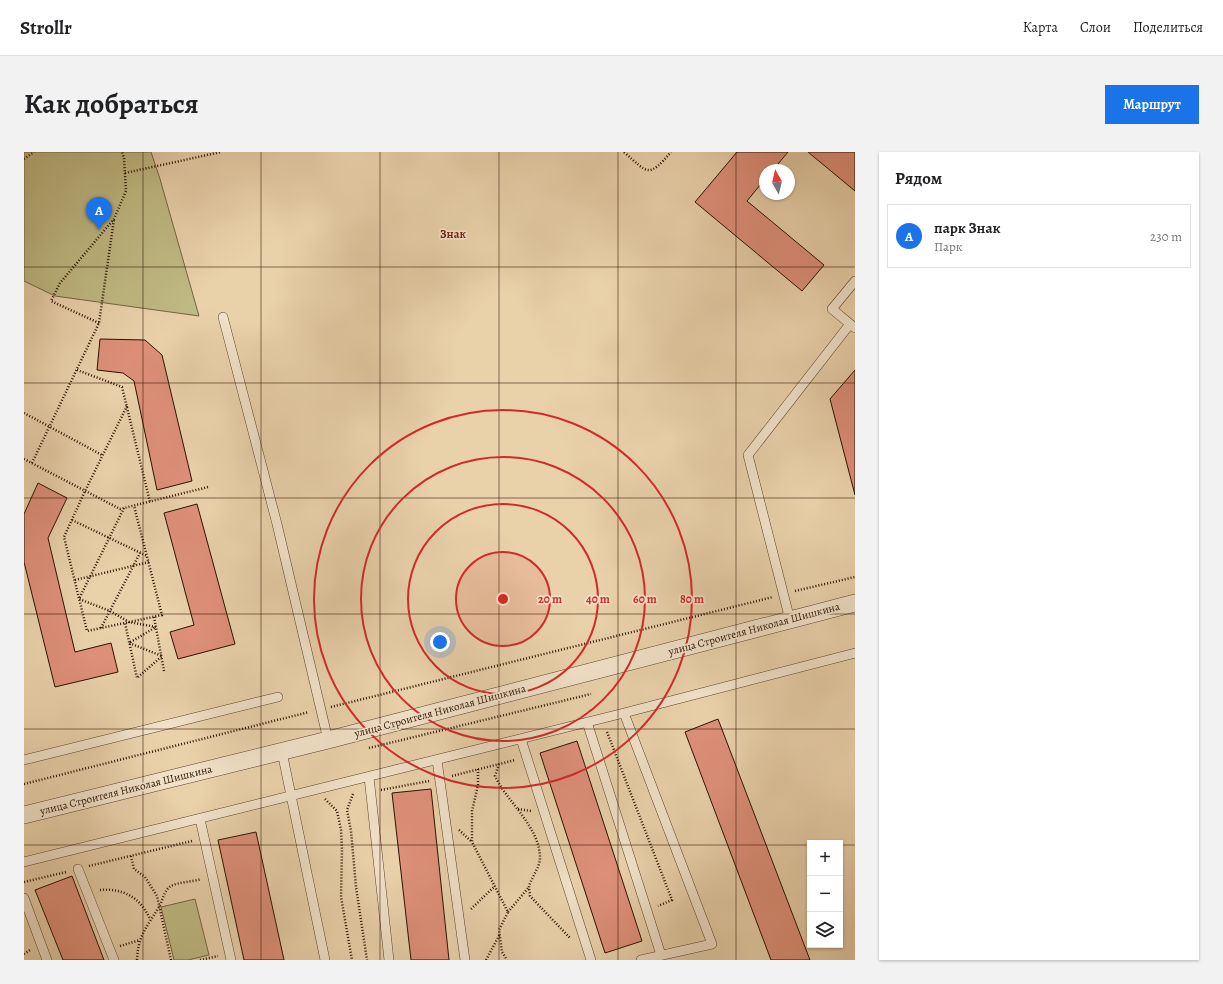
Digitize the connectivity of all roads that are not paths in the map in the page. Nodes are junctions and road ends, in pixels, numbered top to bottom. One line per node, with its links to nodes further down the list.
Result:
1 (855, 281): 3 (lane)
2 (223, 317): 11 (lane)
3 (852, 326): 5 (lane)
4 (855, 603): 5 (street, улица Строителя Николая Шишкина)
5 (790, 620): 11 (street, улица Строителя Николая Шишкина)
6 (855, 653): 8 (lane)
7 (278, 697): 13 (lane)
8 (624, 713): 9 (lane); 22 (lane)
9 (587, 722): 10 (lane); 22 (lane)
10 (521, 739): 14 (lane); 29 (lane)
11 (328, 740): 12 (street, улица Строителя Николая Шишкина)
12 (282, 752): 16 (lane); 17 (street, улица Строителя Николая Шишкина)
13 (24, 760)
14 (437, 760): 15 (lane); 28 (lane)
15 (369, 777): 16 (lane); 27 (lane)
16 (292, 796): 18 (lane); 26 (lane)
17 (24, 815)
18 (200, 819): 19 (lane); 23 (lane)
19 (24, 862)
20 (78, 869): 25 (lane)
21 (24, 898): 24 (lane)
22 (661, 956): 30 (lane)
23 (230, 957)
24 (47, 960)
25 (114, 960)
26 (326, 960)
27 (388, 960)
28 (465, 960)
29 (591, 960)
30 (641, 960)

